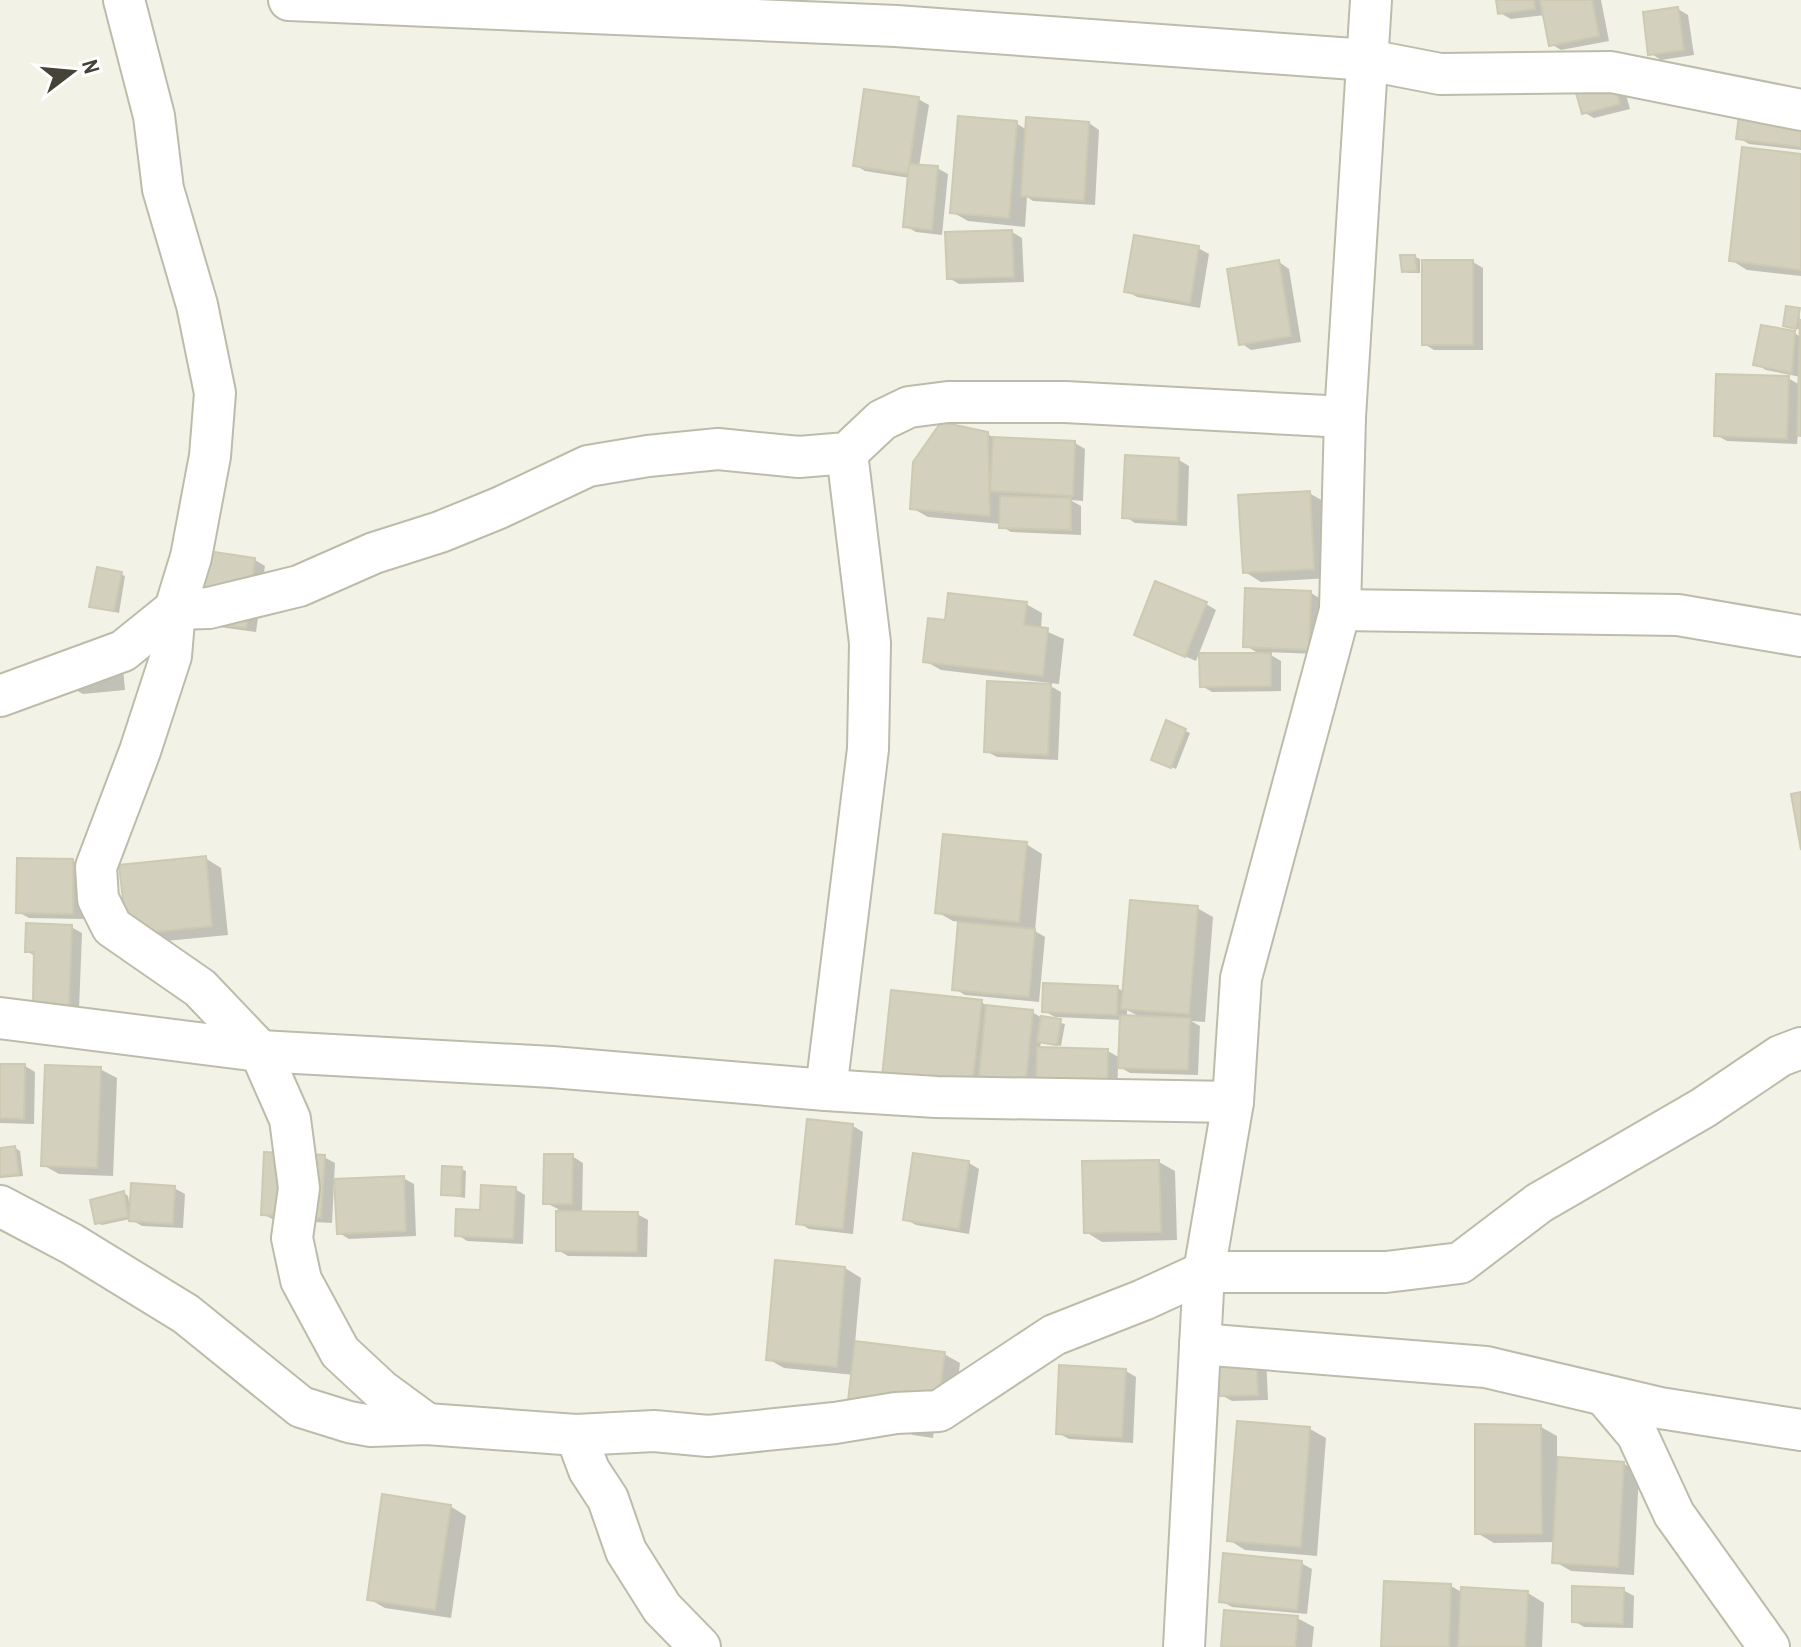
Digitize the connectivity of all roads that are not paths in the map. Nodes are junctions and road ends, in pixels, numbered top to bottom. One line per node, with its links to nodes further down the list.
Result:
1 (124, 0): 8 (street)
2 (289, 0): 4 (street)
3 (1371, 0): 4 (street)
4 (1368, 60): 5 (street); 6 (street)
5 (1801, 110)
6 (1345, 417): 7 (street); 9 (street)
7 (847, 453): 8 (street); 15 (street)
8 (175, 609): 11 (street); 14 (street)
9 (1340, 610): 10 (street); 16 (street)
10 (1801, 636)
11 (0, 696)
12 (0, 1018): 14 (street)
13 (1801, 1048): 18 (street)
14 (260, 1051): 15 (street); 21 (street)
15 (826, 1090): 16 (street)
16 (1233, 1102): 18 (street)
17 (0, 1206): 21 (street)
18 (1204, 1272): 19 (street); 23 (street)
19 (1200, 1344): 20 (street); 25 (street)
20 (1604, 1395): 22 (street); 26 (street)
21 (427, 1424): 23 (street)
22 (1801, 1430)
23 (576, 1435): 24 (street)
24 (700, 1647)
25 (1184, 1647)
26 (1769, 1647)

